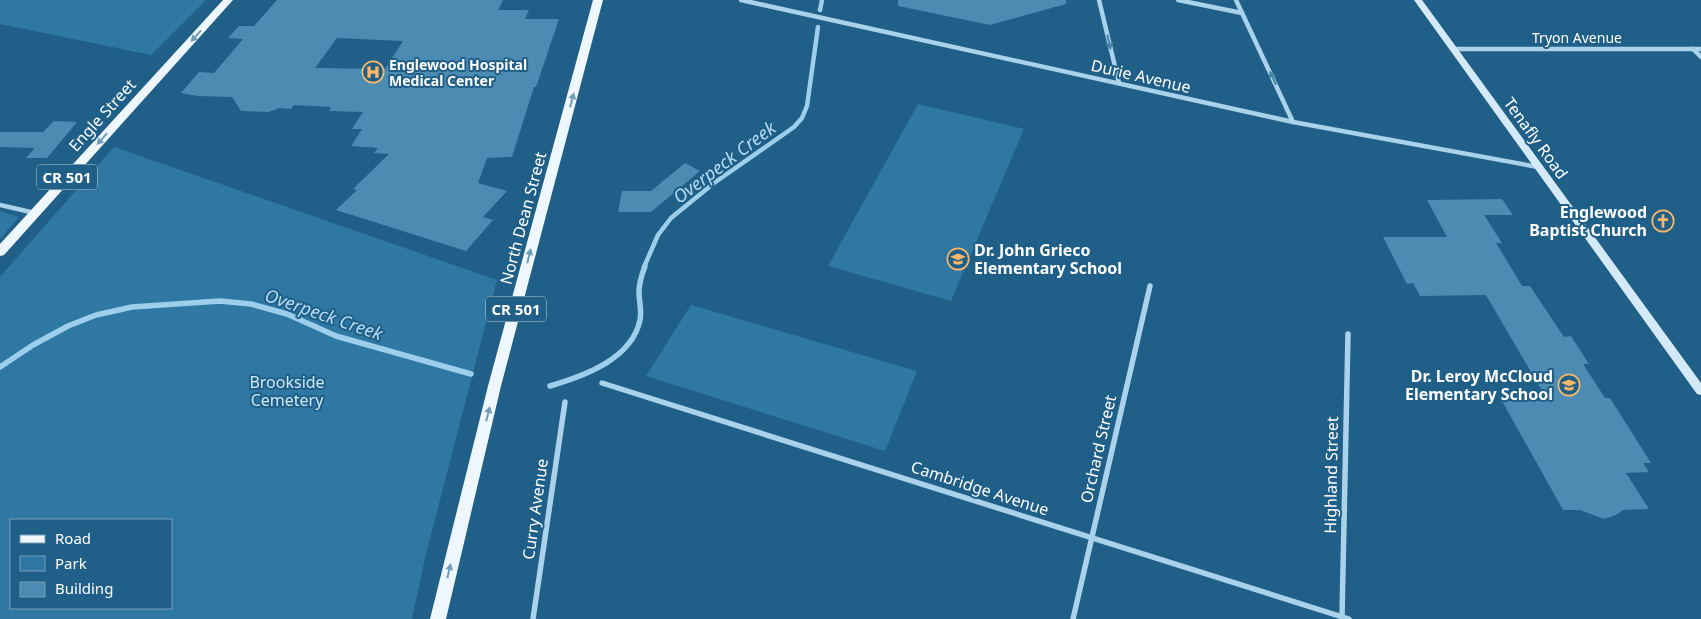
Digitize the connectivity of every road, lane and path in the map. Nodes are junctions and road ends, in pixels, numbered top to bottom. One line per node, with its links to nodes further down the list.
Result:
1 (228, 0): 17 (main road, Engle Street / CR 501, one-way to 17)
2 (598, 0): 26 (main road, North Dean Street / CR 501, one-way to 2)
3 (741, 0): 13 (street, Durie Avenue)
4 (1099, 0): 13 (street, one-way to 13)
5 (1178, 0): 8 (street)
6 (1236, 0): 8 (street)
7 (1418, 0): 11 (street, Tenafly Road)
8 (1242, 13): 14 (street, one-way to 8)
9 (1693, 48): 10 (street, Tryon Avenue); 11 (street, Tryon Avenue); 12 (street)
10 (1701, 48)
11 (1453, 49): 15 (street, Tenafly Road)
12 (1701, 57)
13 (1118, 83): 14 (street, Durie Avenue)
14 (1294, 122): 15 (street, Durie Avenue)
15 (1538, 167): 22 (street, Tenafly Road)
16 (0, 205): 17 (street)
17 (35, 213): 18 (main road, Engle Street / CR 501)
18 (0, 252)
19 (1150, 286): 24 (street, Orchard Street)
20 (1348, 334): 25 (street, Highland Street)
21 (602, 383): 24 (street, Cambridge Avenue)
22 (1701, 391)
23 (565, 402): 27 (street, Curry Avenue)
24 (1092, 538): 25 (street, Cambridge Avenue); 28 (street, Orchard Street)
25 (1342, 617): 29 (street, Cambridge Avenue)
26 (438, 619)
27 (533, 619)
28 (1073, 619)
29 (1349, 619)

